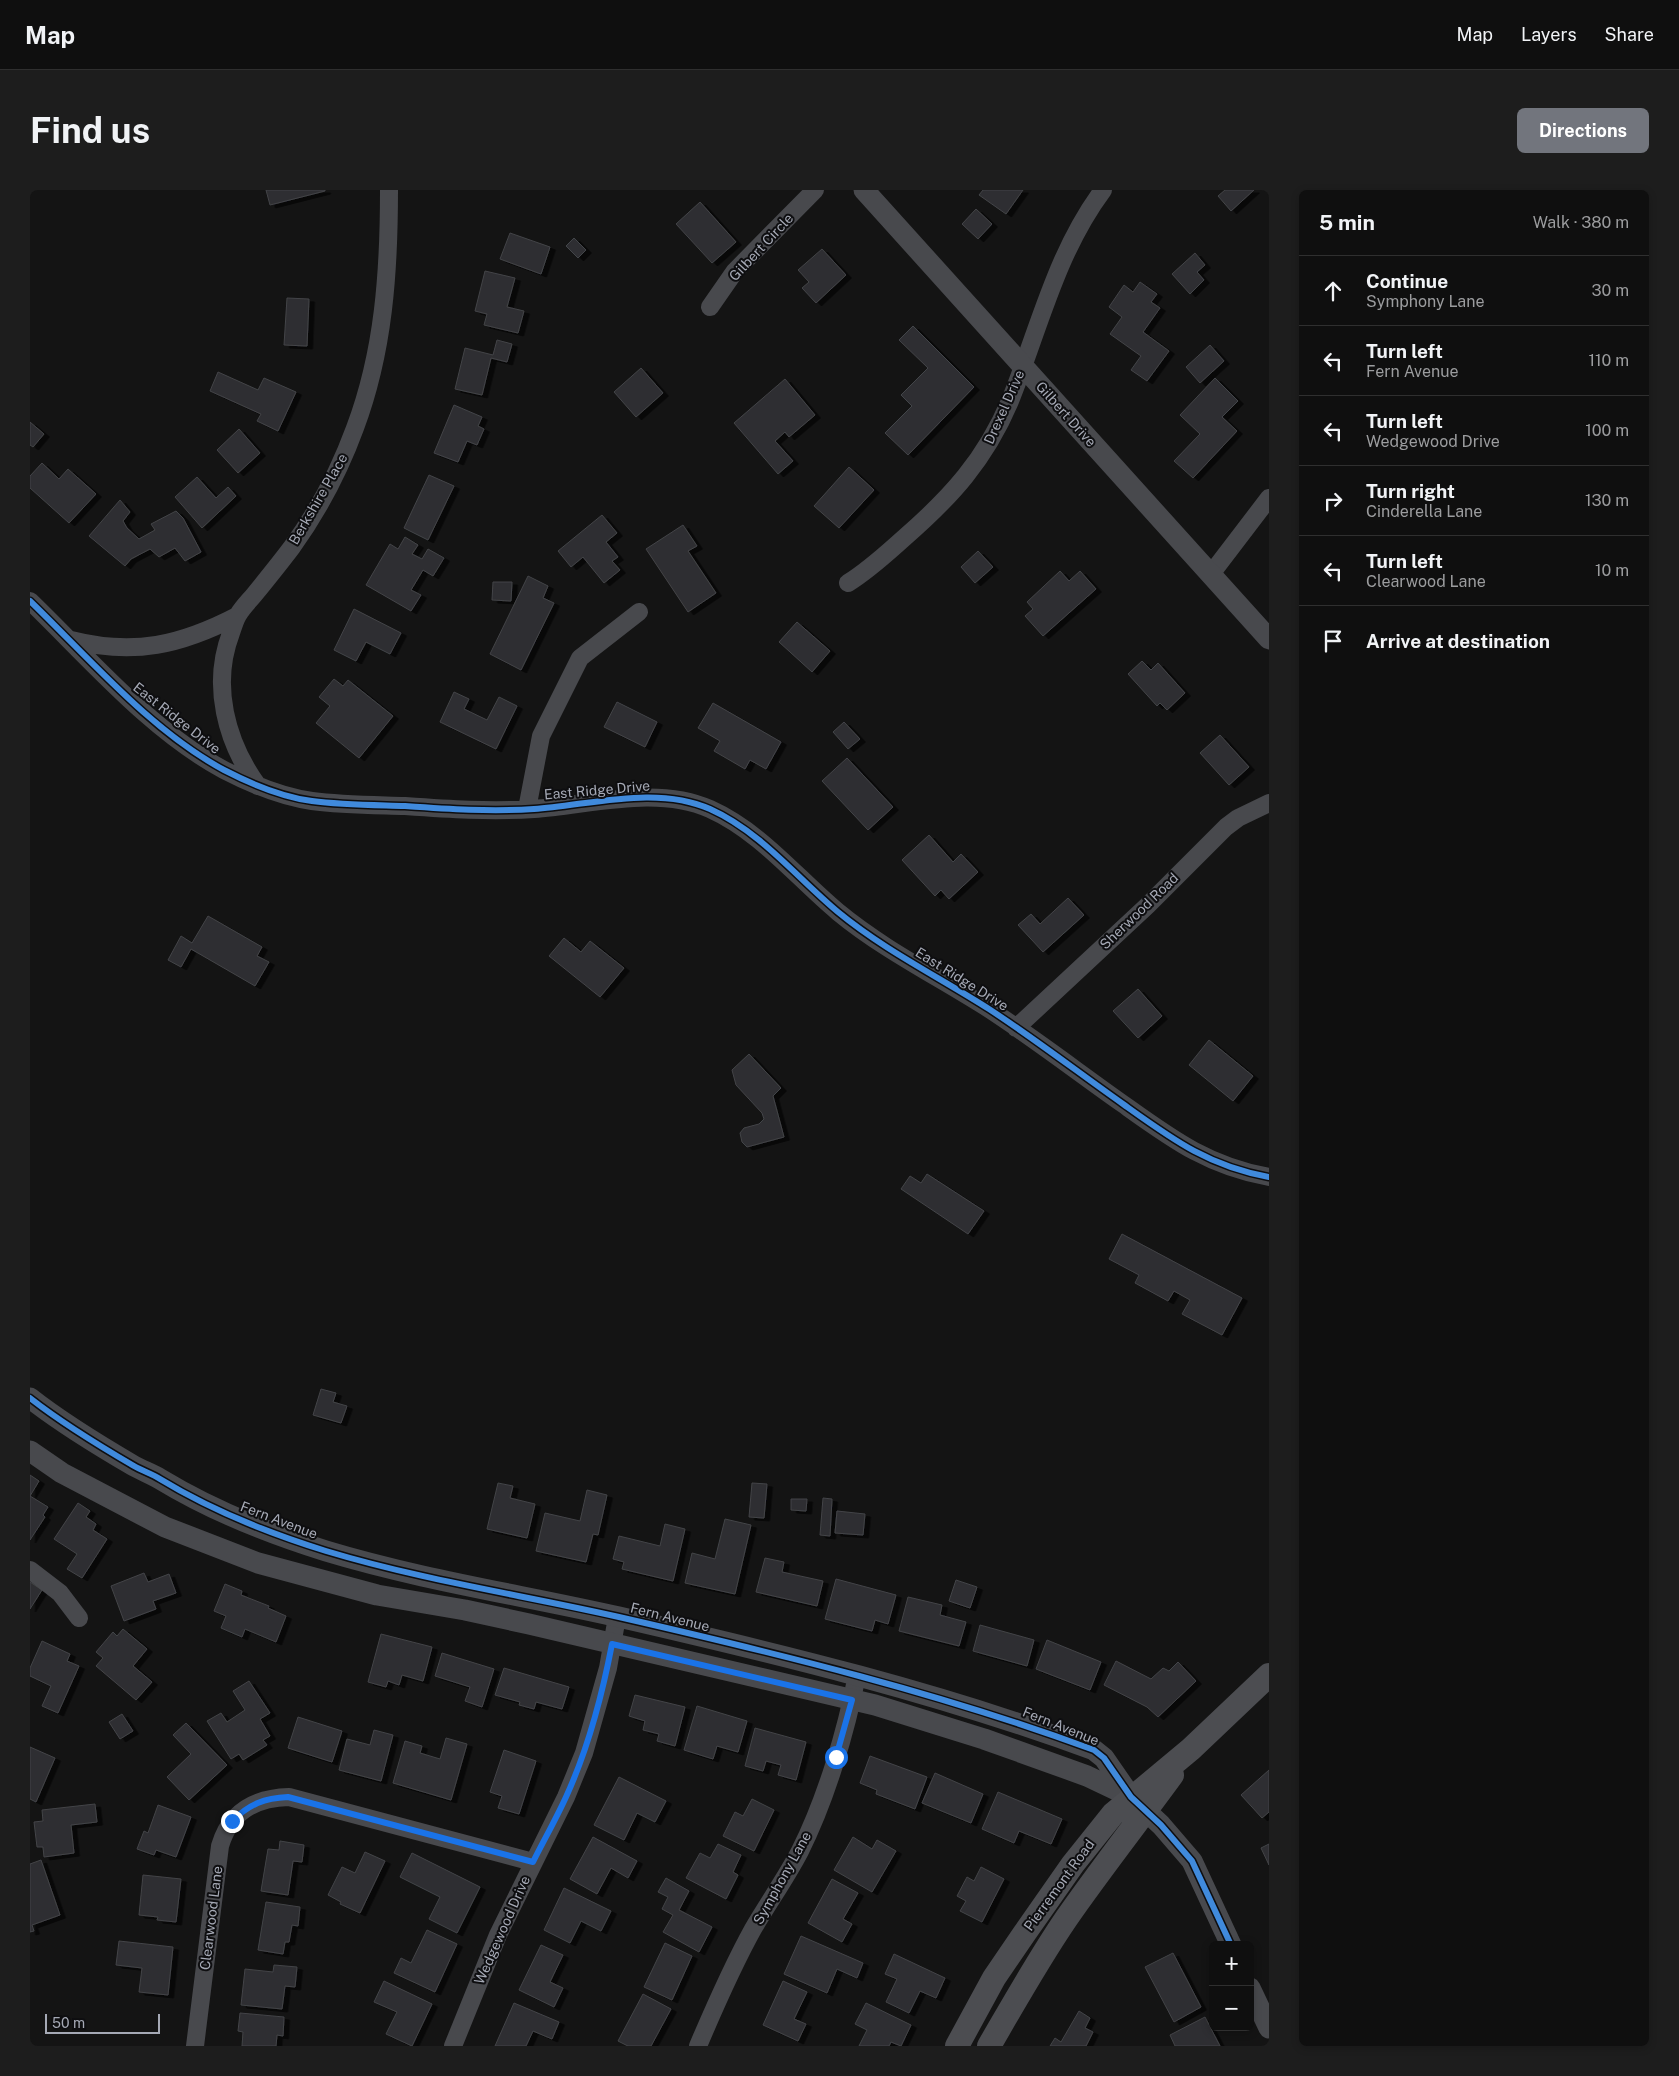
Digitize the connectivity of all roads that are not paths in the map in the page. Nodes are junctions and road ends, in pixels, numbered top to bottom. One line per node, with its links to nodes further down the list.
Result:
1 (390, 190): 12 (street, Berkshire Place)
2 (815, 190): 5 (street, Gilbert Circle)
3 (864, 190): 6 (street, Gilbert Drive)
4 (1103, 190): 6 (street, Drexel Drive)
5 (710, 307)
6 (1022, 366): 8 (street, Gilbert Drive); 9 (street, Drexel Drive)
7 (1269, 498): 8 (street)
8 (1211, 574): 13 (street, Gilbert Drive)
9 (848, 582)
10 (30, 601): 14 (street, East Ridge Drive)
11 (638, 612): 17 (street)
12 (238, 616): 14 (street, Berkshire Place); 15 (street, Berkshire Place)
13 (1269, 639)
14 (71, 640): 15 (street, East Ridge Drive)
15 (258, 786): 17 (street, East Ridge Drive)
16 (1269, 803): 18 (street, Sherwood Road)
17 (527, 809): 18 (street, East Ridge Drive)
18 (1016, 1028): 19 (street, East Ridge Drive)
19 (1269, 1177)
20 (30, 1398): 23 (street, Fern Avenue)
21 (30, 1450): 25 (street, Fern Avenue)
22 (30, 1570): 24 (street)
23 (617, 1617): 25 (street, Wedgewood Drive); 26 (street, Fern Avenue)
24 (79, 1618)
25 (612, 1644): 28 (street, Fern Avenue); 30 (street, Wedgewood Drive)
26 (857, 1675): 28 (street, Symphony Lane); 29 (street, Fern Avenue)
27 (1269, 1675): 29 (main road, Pierremont Road)
28 (852, 1700): 29 (street, Fern Avenue); 36 (street, Symphony Lane)
29 (1138, 1804): 31 (street, Fern Avenue); 37 (main road, Pierremont Road); 38 (main road, Pierremont Road)
30 (533, 1862): 34 (street, Clearwood Lane); 35 (street, Wedgewood Drive)
31 (1228, 1941)
32 (1254, 1996): 33 (street)
33 (1269, 2028)
34 (195, 2046)
35 (453, 2046)
36 (698, 2046)
37 (957, 2046)
38 (989, 2046)

